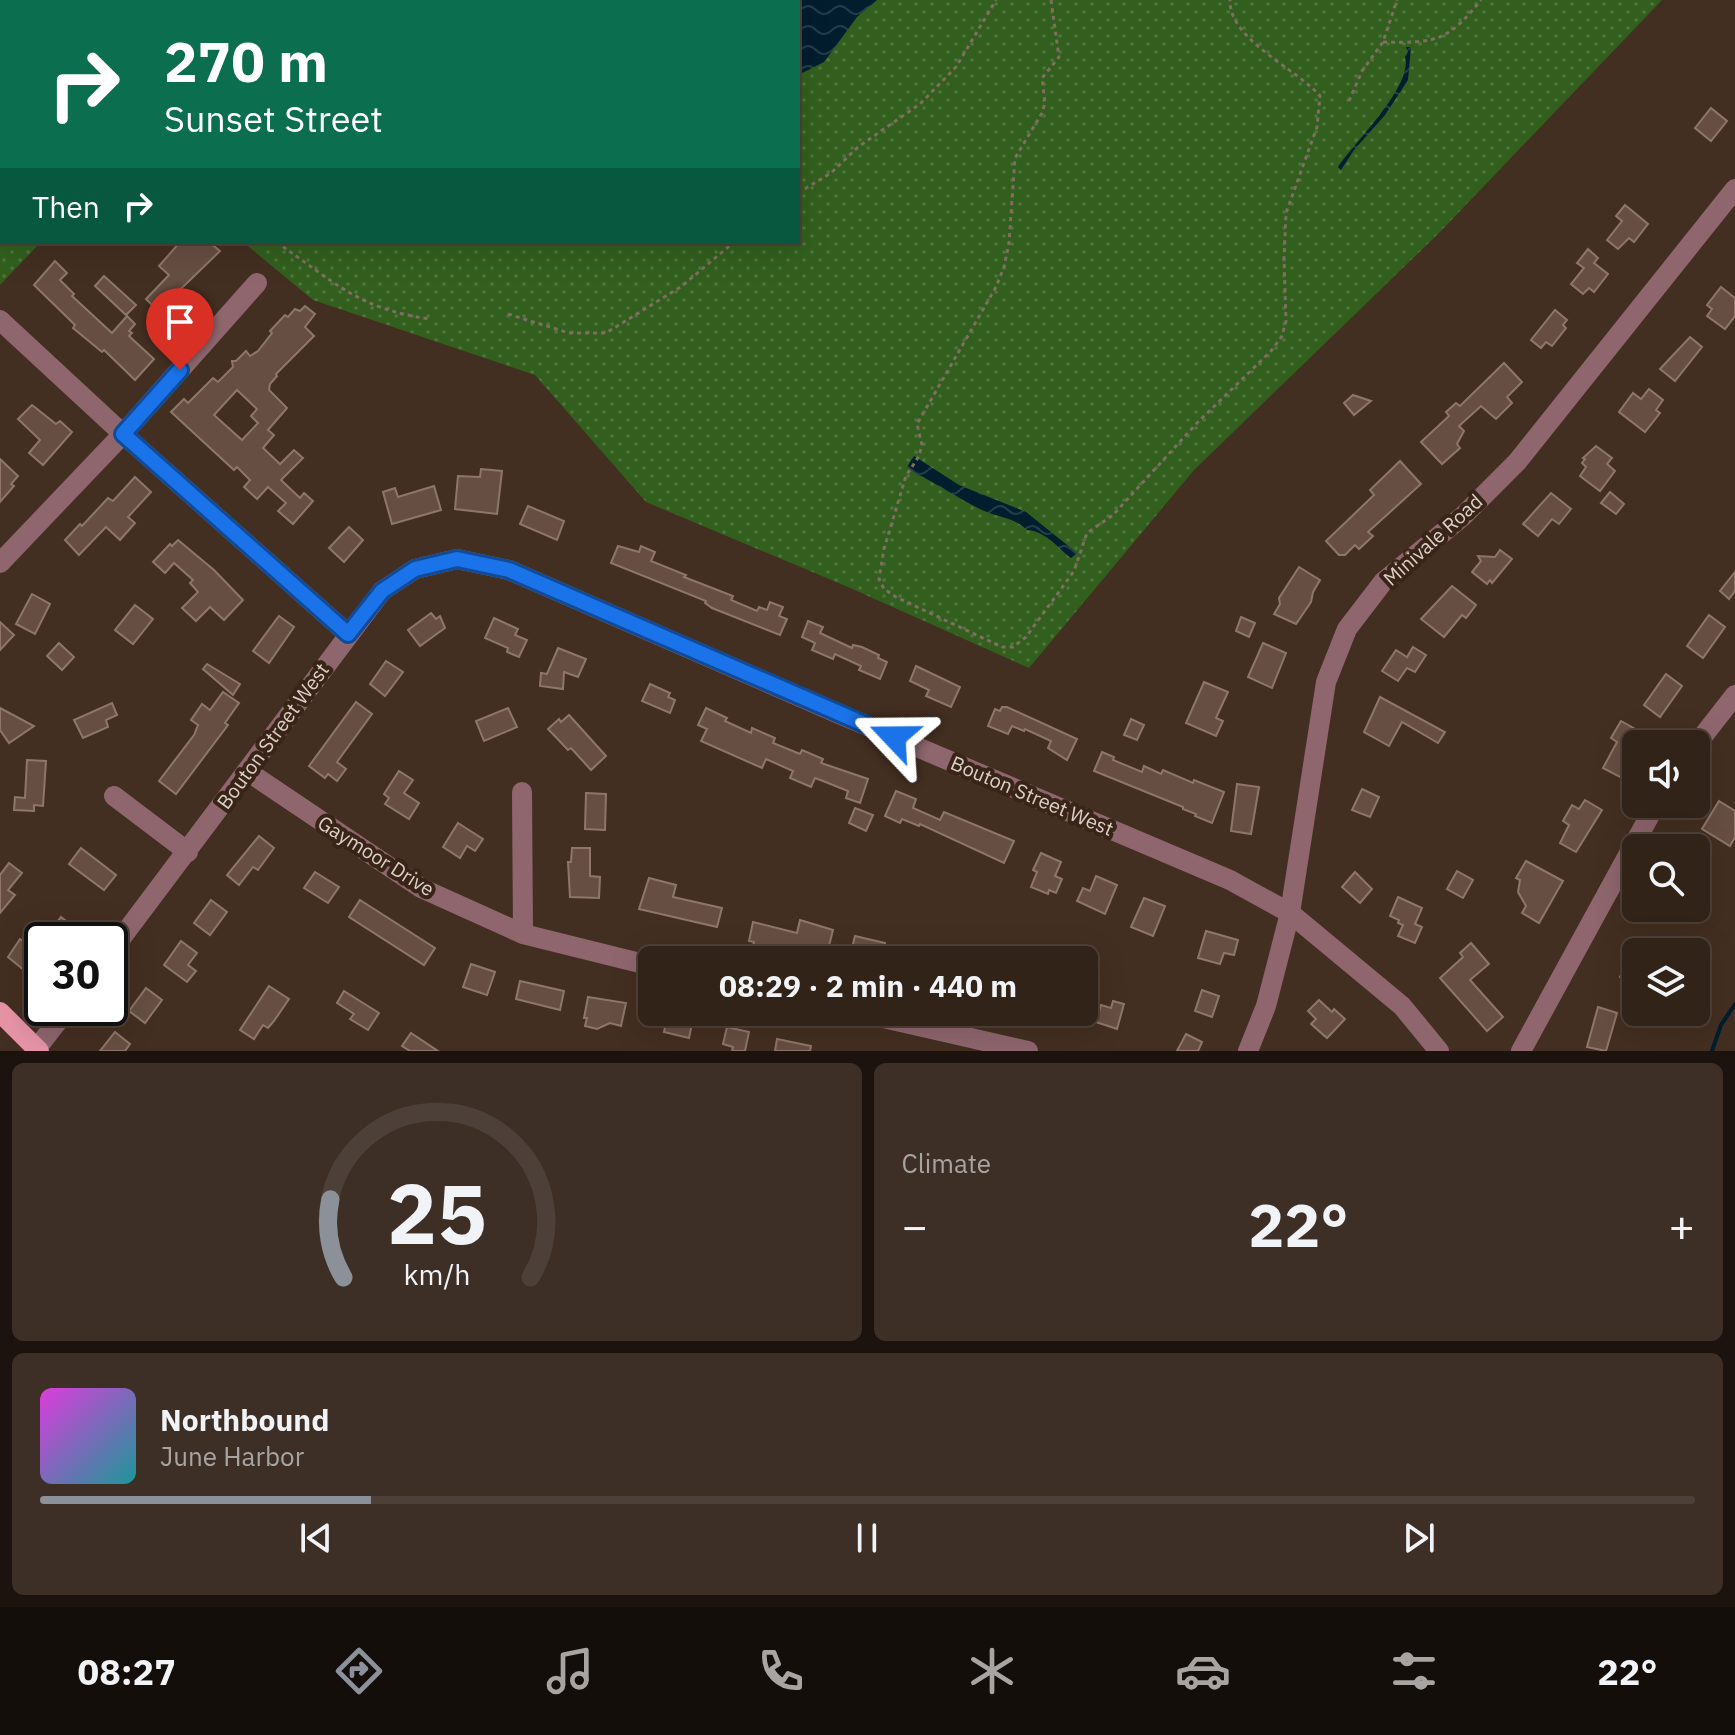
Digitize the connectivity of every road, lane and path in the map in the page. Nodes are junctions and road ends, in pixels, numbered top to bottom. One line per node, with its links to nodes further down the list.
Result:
1 (996, 0): 9 (path)
2 (1051, 0): 3 (path)
3 (1230, 0)
4 (1397, 0): 6 (path)
5 (1481, 0): 6 (path)
6 (1383, 42): 7 (path)
7 (1349, 101)
8 (1735, 189): 26 (street, Minivale Road)
9 (800, 192)
10 (279, 244): 14 (path)
11 (732, 244): 13 (path)
12 (257, 283): 16 (street)
13 (508, 314)
14 (430, 319)
15 (0, 320): 16 (street)
16 (123, 434): 17 (street); 18 (street)
17 (0, 563)
18 (348, 634): 21 (street, Bouton Street West); 26 (street, Bouton Street West)
19 (1735, 695): 20 (street)
20 (1708, 730)
21 (247, 771): 25 (street, Bouton Street West); 28 (street, Gaymoor Drive)
22 (522, 792): 28 (street)
23 (114, 796): 25 (street)
24 (1648, 818): 38 (street)
25 (188, 852): 27 (street, Bouton Street West)
26 (1290, 913): 36 (street, Minivale Road); 37 (street, Bouton Street West)
27 (128, 930)
28 (523, 934): 29 (street, Gaymoor Drive)
29 (638, 963)
30 (0, 1012): 34 (main road)
31 (55, 1026): 34 (street)
32 (904, 1026): 33 (street)
33 (962, 1043): 35 (street)
34 (38, 1049)
35 (1028, 1051)
36 (1248, 1051)
37 (1439, 1051)
38 (1521, 1051)

